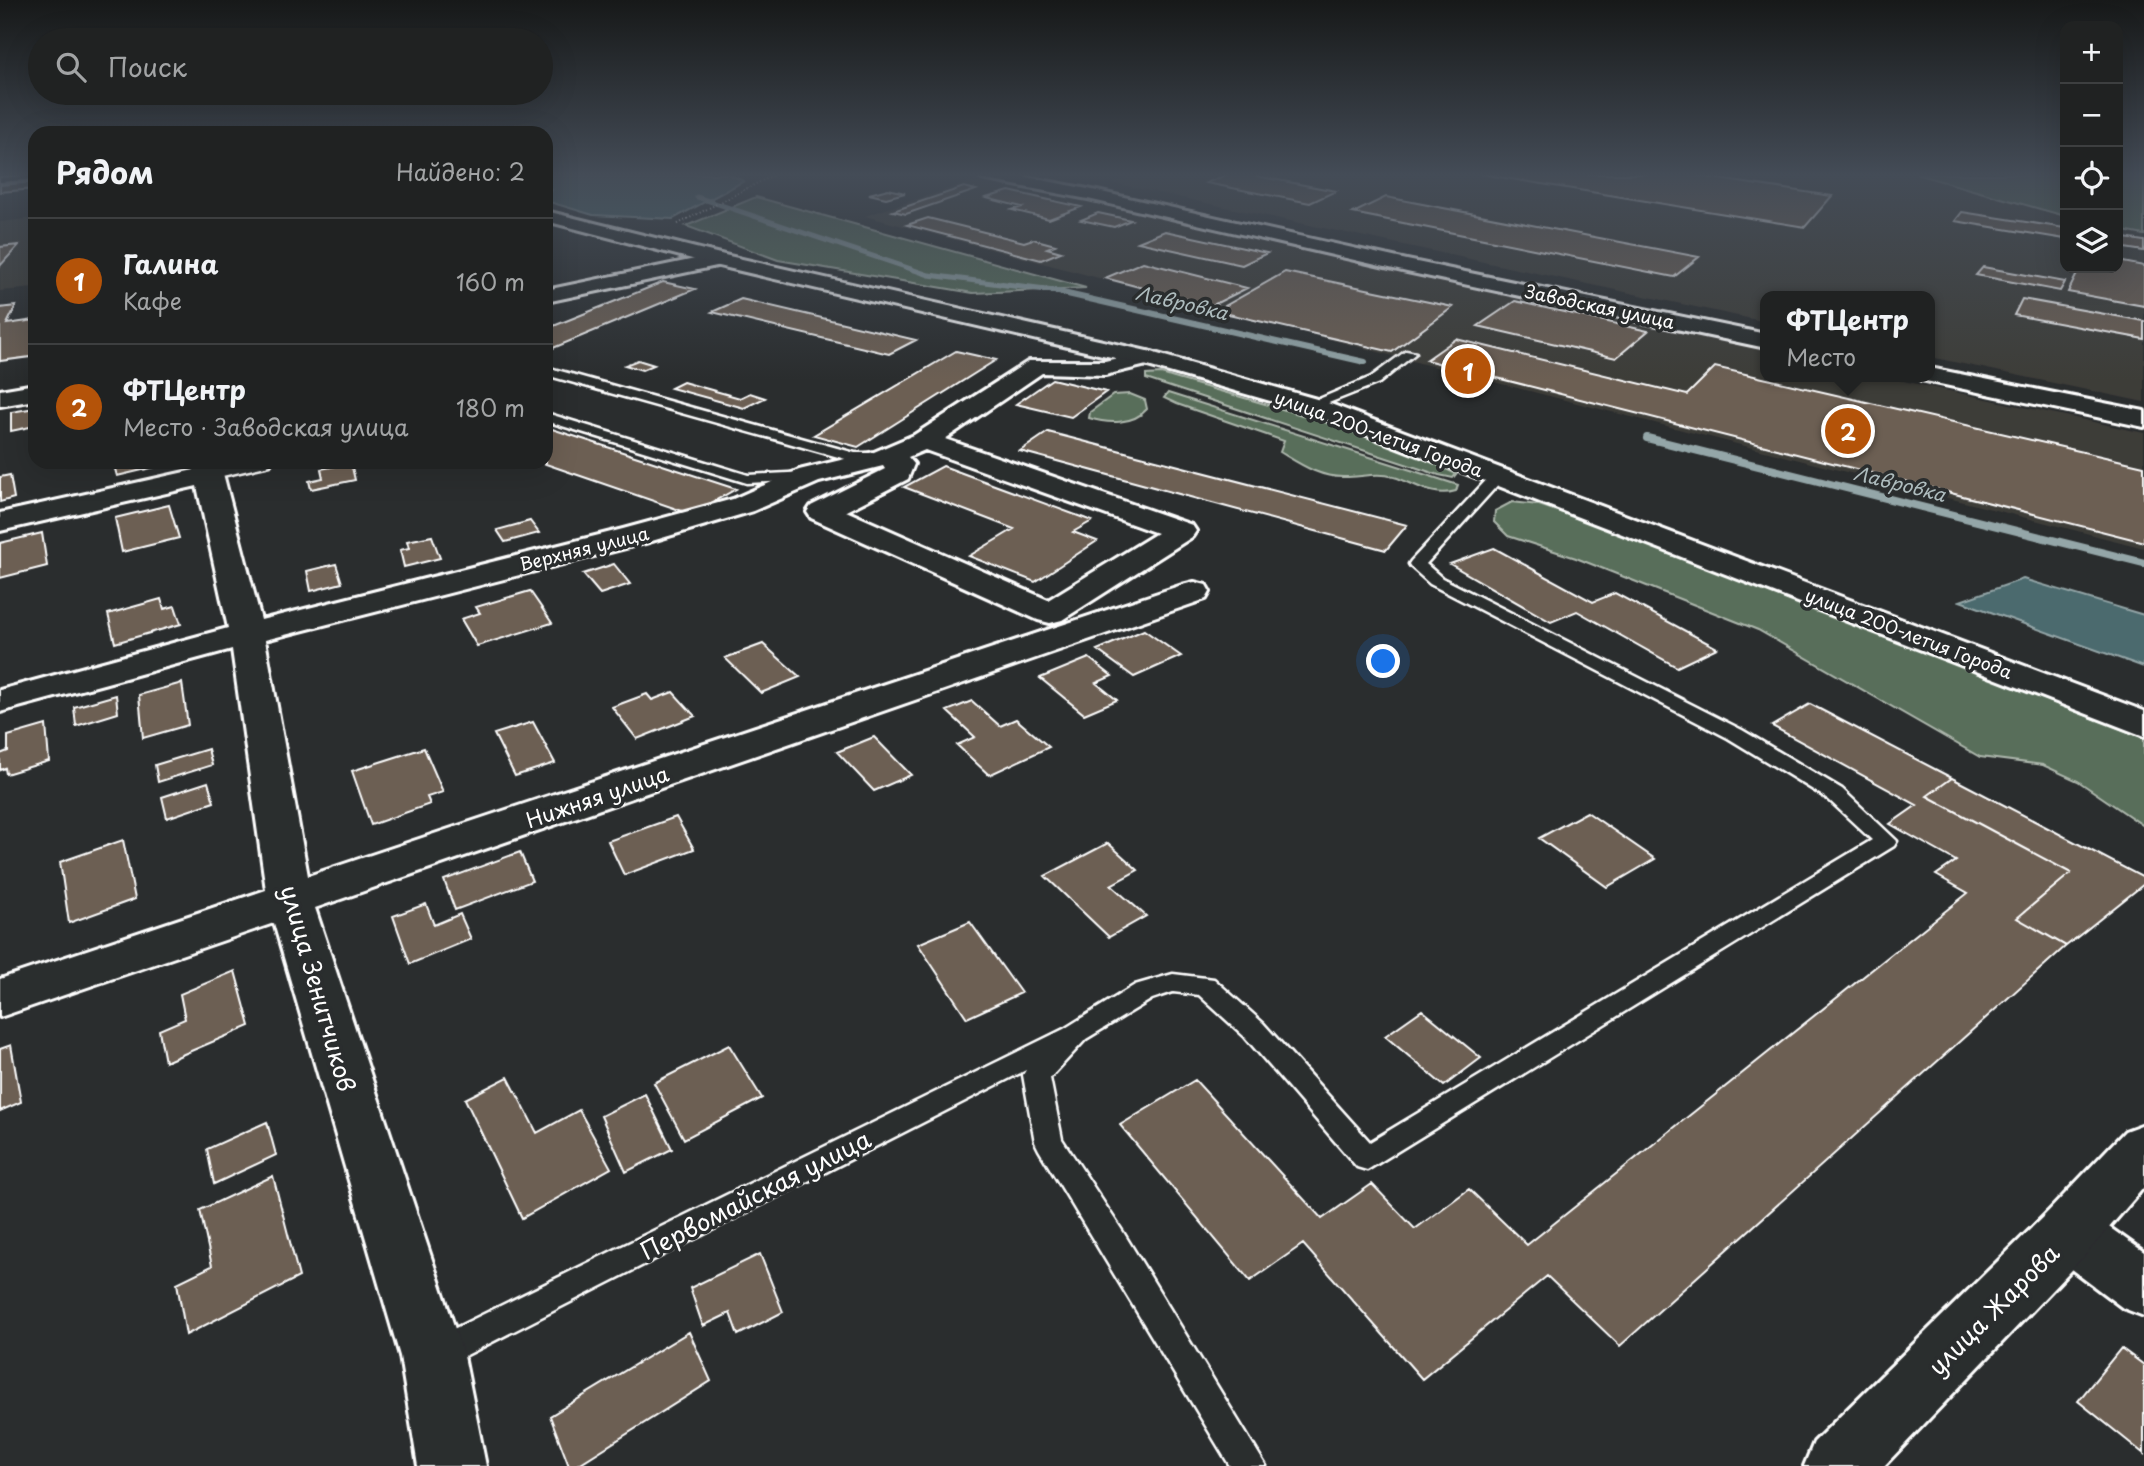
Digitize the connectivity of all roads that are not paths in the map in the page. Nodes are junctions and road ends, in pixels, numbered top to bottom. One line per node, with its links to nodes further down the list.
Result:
1 (648, 242): 3 (street, улица 200-летия Города)
2 (1302, 242): 5 (street, Заводская улица)
3 (719, 260): 4 (street); 7 (street, улица 200-летия Города)
4 (553, 295)
5 (1760, 340)
6 (1410, 353): 12 (lane)
7 (1147, 358): 12 (street, улица 200-летия Города); 15 (street, Верхняя улица)
8 (553, 374): 16 (lane)
9 (1935, 376): 14 (street)
10 (28, 393): 11 (street)
11 (0, 398)
12 (1311, 405): 20 (street, улица 200-летия Города)
13 (553, 419): 19 (lane)
14 (2144, 419)
15 (924, 441): 16 (street, Верхняя улица); 16 (street)
16 (883, 458): 19 (street, Верхняя улица)
17 (203, 469): 21 (street)
18 (207, 469): 23 (street, улица Зенитчиков)
19 (809, 476): 23 (street, Верхняя улица)
20 (1498, 476): 25 (street, улица 200-летия Города); 28 (lane)
21 (0, 522)
22 (1194, 592): 26 (street, Нижняя улица)
23 (247, 634): 24 (street, Верхняя улица); 26 (street, улица Зенитчиков)
24 (0, 701)
25 (2144, 724)
26 (290, 901): 27 (street, Нижняя улица); 32 (street, улица Зенитчиков)
27 (0, 999)
28 (1077, 1032): 32 (lane, Первомайская улица); 34 (lane)
29 (2144, 1148): 30 (street, улица Жарова)
30 (2068, 1232): 31 (street); 35 (street, улица Жарова)
31 (2144, 1287)
32 (432, 1356): 33 (street, улица Зенитчиков)
33 (452, 1466)
34 (1249, 1466)
35 (1838, 1466)

